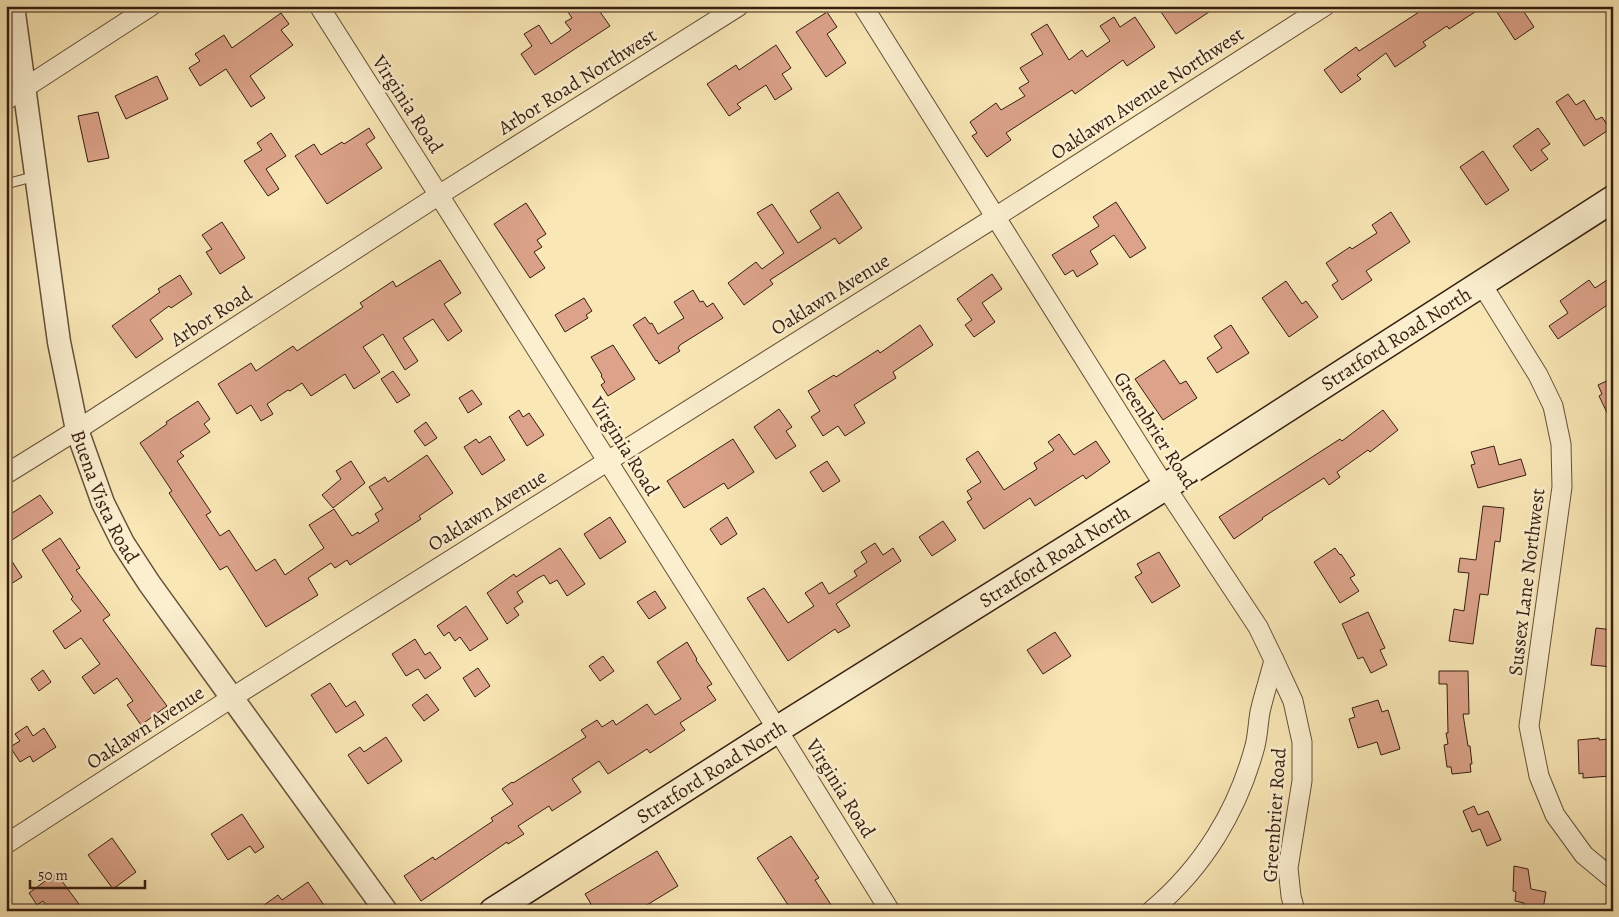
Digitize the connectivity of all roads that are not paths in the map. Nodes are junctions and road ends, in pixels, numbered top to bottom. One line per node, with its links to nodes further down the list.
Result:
1 (13, 6): 7 (street, Buena Vista Road)
2 (151, 6): 7 (street)
3 (319, 6): 10 (street, Virginia Road)
4 (738, 6): 10 (street, Arbor Road Northwest)
5 (863, 6): 12 (street, Greenbrier Road)
6 (1324, 6): 12 (street, Oaklawn Avenue Northwest)
7 (15, 94): 8 (street, Buena Vista Road)
8 (36, 176): 9 (lane); 14 (street, Buena Vista Road)
9 (6, 184)
10 (439, 195): 14 (street, Arbor Road); 15 (street, Virginia Road)
11 (1613, 199): 13 (main road, Stratford Road North)
12 (994, 218): 15 (street, Oaklawn Avenue); 17 (street, Greenbrier Road)
13 (1481, 283): 17 (main road, Stratford Road North); 22 (street, Sussex Lane Northwest)
14 (77, 430): 16 (street, Arbor Road); 19 (street, Buena Vista Road)
15 (607, 461): 19 (street, Oaklawn Avenue); 20 (street, Virginia Road)
16 (6, 474)
17 (1165, 486): 18 (street, Greenbrier Road); 20 (main road, Stratford Road North)
18 (1274, 660): 26 (street); 27 (street, Greenbrier Road)
19 (233, 697): 21 (street, Oaklawn Avenue); 23 (street, Buena Vista Road)
20 (778, 729): 24 (main road, Stratford Road North); 25 (street, Virginia Road)
21 (6, 844)
22 (1613, 879)
23 (386, 911)
24 (493, 911)
25 (890, 911)
26 (1151, 911)
27 (1295, 911)

